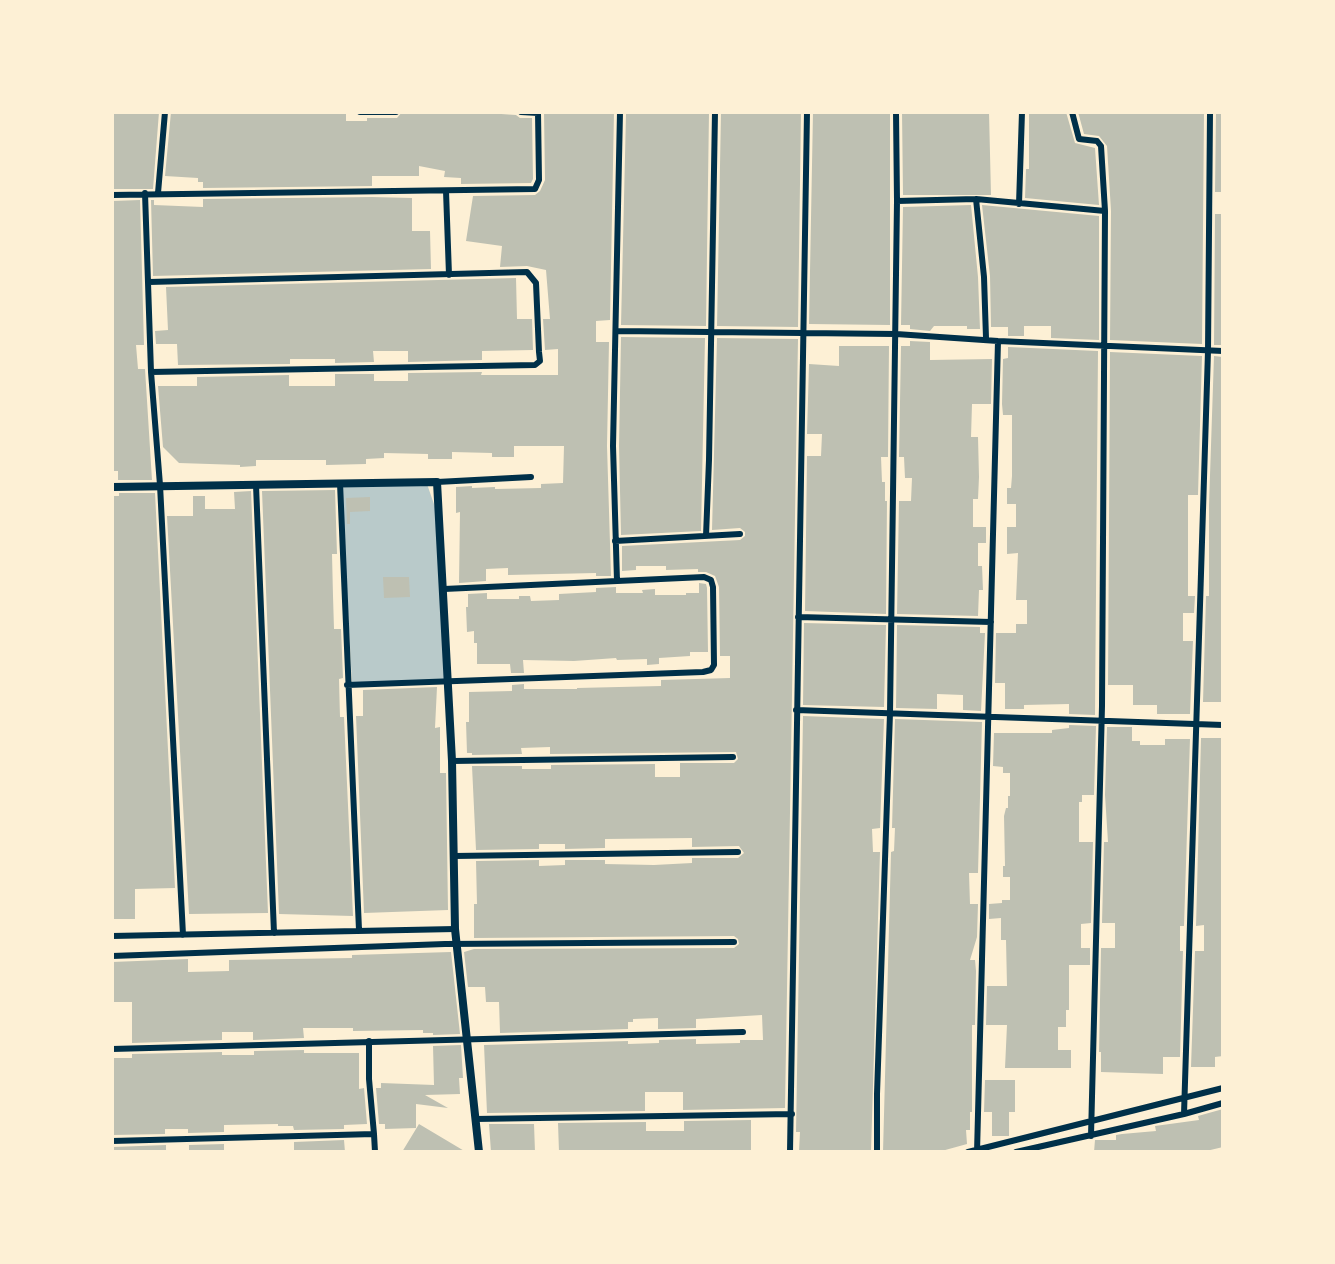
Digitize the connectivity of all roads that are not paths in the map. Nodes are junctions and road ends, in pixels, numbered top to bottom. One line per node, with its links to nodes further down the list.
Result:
1 (165, 112): 15 (street)
2 (360, 112): 3 (street)
3 (396, 112)
4 (521, 112): 12 (street)
5 (620, 112): 23 (street)
6 (715, 112): 24 (street)
7 (807, 112): 25 (street)
8 (896, 112): 18 (street)
9 (1022, 112): 19 (street)
10 (1072, 112): 20 (street)
11 (1210, 112): 30 (street)
12 (538, 113): 13 (street)
13 (446, 191): 15 (street); 21 (street)
14 (145, 193): 15 (street); 16 (street); 22 (street)
15 (158, 193)
16 (112, 195)
17 (976, 199): 18 (street); 19 (street); 27 (street)
18 (897, 201): 26 (street)
19 (1019, 204): 20 (street)
20 (1105, 211): 29 (street)
21 (449, 275): 22 (street); 32 (street)
22 (149, 282): 32 (street)
23 (616, 331): 24 (street); 41 (street)
24 (712, 331): 25 (street); 40 (street)
25 (803, 332): 26 (street); 44 (street)
26 (896, 334): 27 (street); 45 (street)
27 (986, 338): 28 (street)
28 (998, 341): 29 (street); 46 (street)
29 (1104, 346): 30 (street); 52 (street)
30 (1208, 351): 31 (street); 53 (street)
31 (1223, 351)
32 (150, 372): 36 (street)
33 (531, 477): 35 (street)
34 (340, 482): 35 (street); 37 (street); 48 (street)
35 (437, 482): 43 (street)
36 (160, 485): 37 (street); 38 (street); 62 (street)
37 (256, 485): 61 (street)
38 (112, 487)
39 (740, 534): 40 (street)
40 (706, 536): 41 (street)
41 (615, 541): 42 (street)
42 (617, 581): 43 (street); 47 (street)
43 (444, 589): 47 (street)
44 (798, 617): 45 (street); 49 (street)
45 (891, 620): 46 (street); 50 (street)
46 (991, 622): 51 (street)
47 (448, 682): 48 (street); 56 (street)
48 (347, 685): 60 (street)
49 (796, 710): 50 (street); 74 (street)
50 (890, 713): 51 (street); 85 (street)
51 (990, 717): 52 (street); 81 (street)
52 (1101, 722): 53 (street); 77 (street)
53 (1198, 725): 54 (street); 72 (street)
54 (1223, 725)
55 (733, 757): 56 (street)
56 (452, 761): 58 (street)
57 (737, 852): 58 (street)
58 (454, 856): 59 (street)
59 (456, 929): 60 (street); 65 (street)
60 (359, 930): 61 (street)
61 (274, 933): 62 (street)
62 (183, 934): 63 (street)
63 (112, 936)
64 (734, 942): 65 (street)
65 (458, 944): 66 (street); 68 (street)
66 (112, 956)
67 (744, 1032): 68 (street)
68 (467, 1038): 69 (street); 76 (street)
69 (369, 1041): 70 (street); 78 (street)
70 (112, 1048)
71 (1223, 1088): 72 (street)
72 (1185, 1099): 75 (street); 77 (street)
73 (1223, 1103): 75 (street)
74 (792, 1114): 76 (street); 84 (street)
75 (1184, 1114): 79 (street)
76 (475, 1119): 83 (street)
77 (1092, 1121): 79 (street); 81 (street)
78 (374, 1135): 80 (street); 82 (street)
79 (1091, 1136): 87 (street)
80 (112, 1141)
81 (977, 1151): 86 (street)
82 (375, 1152)
83 (479, 1152)
84 (790, 1152)
85 (877, 1152)
86 (968, 1152)
87 (1016, 1152)

